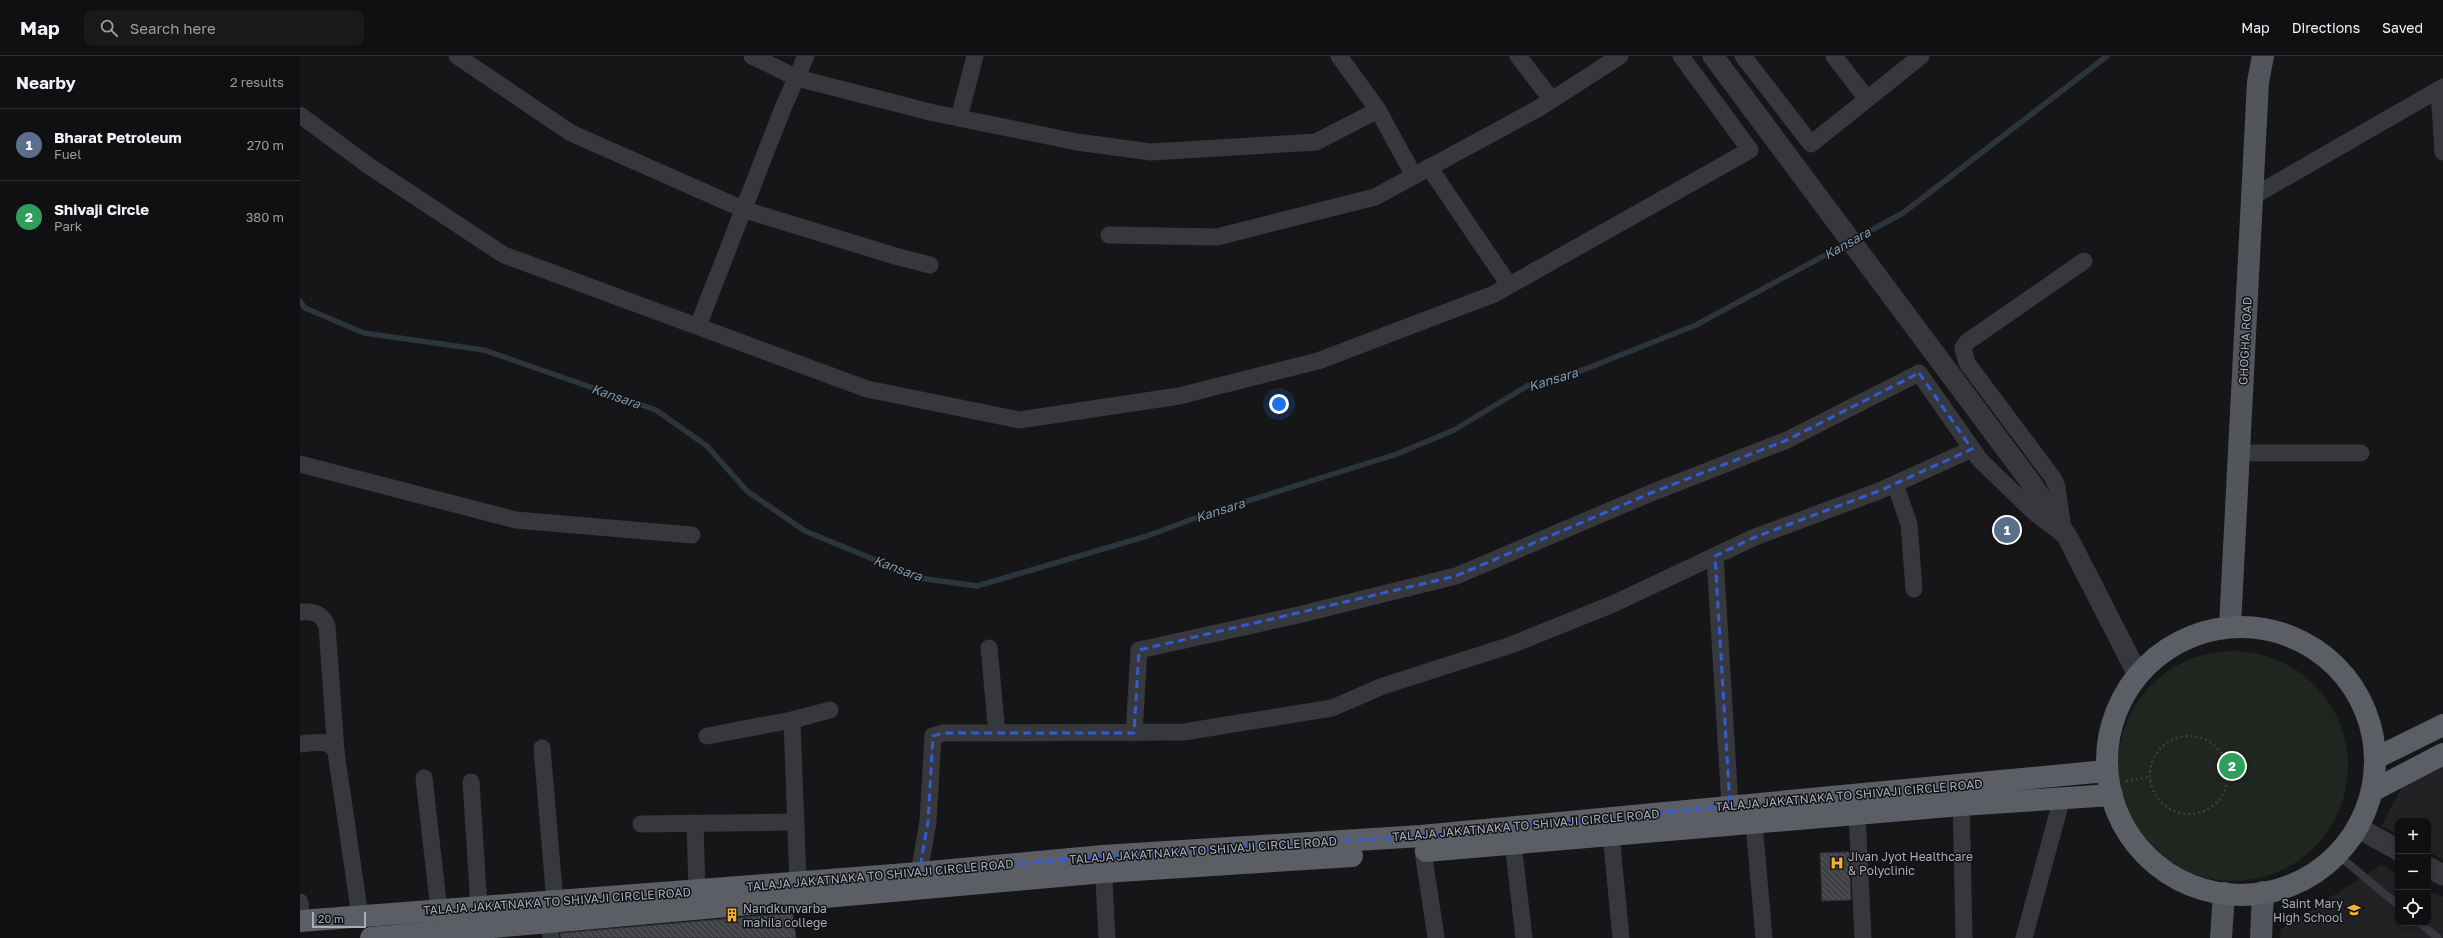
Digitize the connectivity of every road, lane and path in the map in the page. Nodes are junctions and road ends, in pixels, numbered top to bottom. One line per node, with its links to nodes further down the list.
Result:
1 (457, 56): 25 (street)
2 (752, 56): 14 (street)
3 (806, 56): 14 (street)
4 (974, 56): 20 (street)
5 (1339, 56): 18 (street)
6 (1518, 56): 17 (street)
7 (1620, 56): 17 (street)
8 (1681, 56): 29 (street)
9 (1712, 56): 36 (street)
10 (1744, 56): 16 (street)
11 (1834, 56): 16 (street)
12 (1921, 56): 16 (street)
13 (2263, 56): 24 (main road, GHOGHA ROAD)
14 (797, 78): 20 (street); 25 (street)
15 (2441, 88): 21 (street); 24 (street)
16 (1867, 99)
17 (1552, 100): 22 (street)
18 (1378, 110): 20 (street); 23 (street)
19 (300, 115): 30 (street)
20 (959, 118)
21 (2443, 152)
22 (1429, 167): 23 (street); 29 (street)
23 (1414, 176): 26 (street)
24 (2252, 197): 32 (main road, GHOGHA ROAD)
25 (745, 210): 28 (street); 30 (street)
26 (1109, 235)
27 (2084, 261): 36 (street)
28 (930, 265)
29 (1510, 285): 30 (street)
30 (698, 326)
31 (1972, 449): 35 (street); 36 (street); 48 (street)
32 (2239, 452): 33 (street); 41 (main road, GHOGHA ROAD)
33 (2361, 453)
34 (300, 464): 37 (street)
35 (1895, 484): 38 (street); 39 (street)
36 (2066, 534): 43 (street)
37 (692, 536)
38 (1715, 556): 48 (street); 62 (street)
39 (1914, 589)
40 (300, 612): 52 (street)
41 (2230, 626): 43 (highway); 54 (highway)
42 (989, 648): 47 (street)
43 (2137, 674): 58 (highway)
44 (830, 710): 45 (street)
45 (792, 720): 49 (street); 64 (street)
46 (2443, 725): 54 (highway)
47 (998, 733): 48 (street); 76 (street)
48 (1134, 733)
49 (706, 736)
50 (300, 744): 52 (street)
51 (542, 748): 82 (street)
52 (336, 752): 87 (street)
53 (2443, 754): 59 (highway)
54 (2376, 758): 59 (highway)
55 (2149, 777): 55 (path); 58 (path)
56 (424, 778): 85 (street)
57 (471, 782): 84 (street)
58 (2109, 783): 60 (highway, TALAJA JAKATNAKA TO SHIVAJI CIRCLE ROAD); 61 (highway, TALAJA JAKATNAKA TO SHIVAJI CIRCLE ROAD); 81 (highway)
59 (2372, 791): 68 (highway)
60 (1961, 795): 61 (highway, TALAJA JAKATNAKA TO SHIVAJI CIRCLE ROAD); 62 (highway, TALAJA JAKATNAKA TO SHIVAJI CIRCLE ROAD); 63 (highway, TALAJA JAKATNAKA TO SHIVAJI CIRCLE ROAD); 97 (street)
61 (2062, 798): 98 (street)
62 (1730, 806): 74 (highway, TALAJA JAKATNAKA TO SHIVAJI CIRCLE ROAD)
63 (1857, 814): 66 (highway, TALAJA JAKATNAKA TO SHIVAJI CIRCLE ROAD); 96 (street)
64 (796, 822): 65 (street); 78 (street)
65 (694, 823): 67 (street); 79 (street)
66 (1754, 823): 69 (highway, TALAJA JAKATNAKA TO SHIVAJI CIRCLE ROAD); 95 (street)
67 (641, 824)
68 (2359, 828): 71 (street); 73 (highway)
69 (1611, 835): 70 (highway, TALAJA JAKATNAKA TO SHIVAJI CIRCLE ROAD); 94 (street)
70 (1513, 843): 72 (highway, TALAJA JAKATNAKA TO SHIVAJI CIRCLE ROAD); 93 (street)
71 (2395, 848)
72 (1423, 851): 74 (highway, TALAJA JAKATNAKA TO SHIVAJI CIRCLE ROAD); 92 (street)
73 (2338, 855): 80 (highway); 83 (lane)
74 (1103, 864): 76 (highway, TALAJA JAKATNAKA TO SHIVAJI CIRCLE ROAD); 89 (highway, TALAJA JAKATNAKA TO SHIVAJI CIRCLE ROAD); 91 (street)
75 (2431, 869): 77 (street)
76 (919, 873): 78 (highway, TALAJA JAKATNAKA TO SHIVAJI CIRCLE ROAD)
77 (2443, 876)
78 (798, 882): 79 (highway, TALAJA JAKATNAKA TO SHIVAJI CIRCLE ROAD)
79 (697, 890): 82 (highway, TALAJA JAKATNAKA TO SHIVAJI CIRCLE ROAD)
80 (2263, 892): 81 (highway); 100 (main road)
81 (2224, 893): 99 (main road)
82 (555, 902): 84 (highway, TALAJA JAKATNAKA TO SHIVAJI CIRCLE ROAD)
83 (2395, 902)
84 (479, 907): 85 (highway, TALAJA JAKATNAKA TO SHIVAJI CIRCLE ROAD)
85 (439, 910): 87 (highway, TALAJA JAKATNAKA TO SHIVAJI CIRCLE ROAD)
86 (300, 914): 87 (highway, TALAJA JAKATNAKA TO SHIVAJI CIRCLE ROAD)
87 (360, 916)
88 (2424, 926): 101 (lane)
89 (550, 931): 90 (highway, TALAJA JAKATNAKA TO SHIVAJI CIRCLE ROAD)
90 (371, 938)
91 (1107, 938)
92 (1436, 938)
93 (1524, 938)
94 (1621, 938)
95 (1764, 938)
96 (1863, 938)
97 (1964, 938)
98 (2024, 938)
99 (2221, 938)
100 (2261, 938)
101 (2438, 938)

